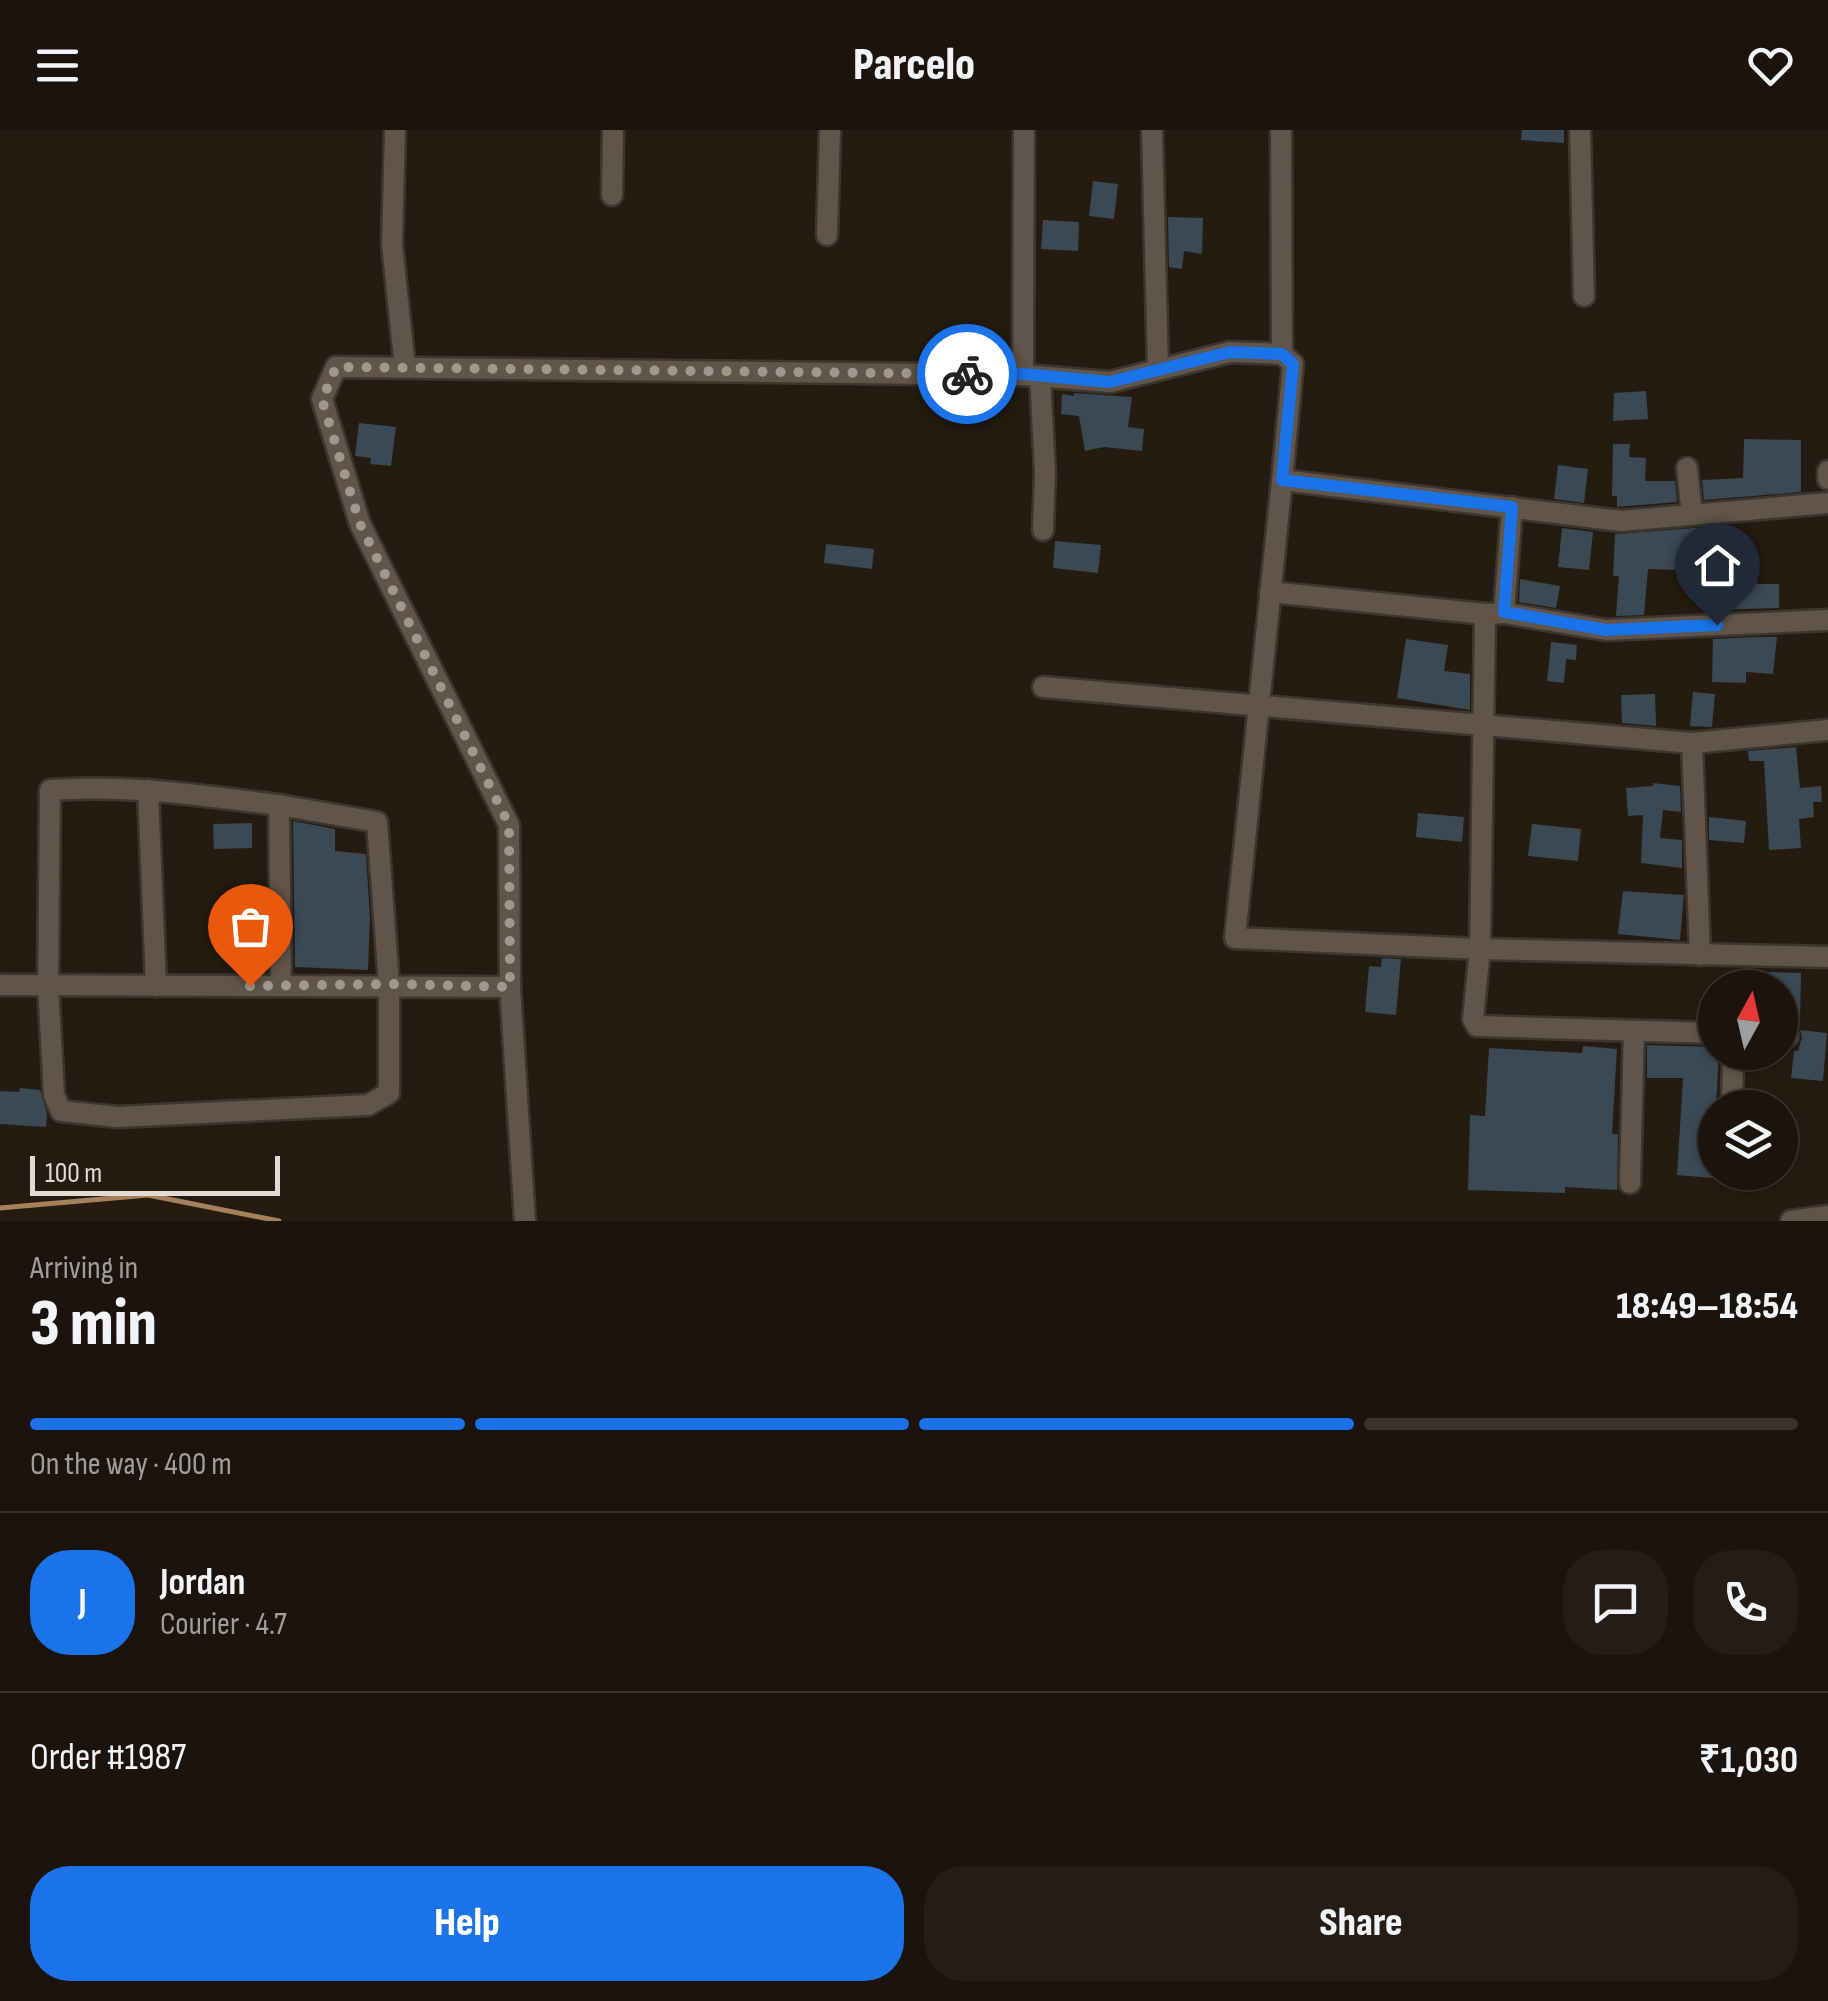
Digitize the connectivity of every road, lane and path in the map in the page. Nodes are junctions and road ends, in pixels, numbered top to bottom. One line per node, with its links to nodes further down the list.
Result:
1 (395, 130): 12 (street)
2 (613, 130): 8 (street)
3 (830, 130): 9 (street)
4 (1024, 130): 14 (street)
5 (1152, 130): 13 (street)
6 (1281, 130): 11 (street)
7 (1580, 130): 10 (street)
8 (612, 195)
9 (827, 235)
10 (1584, 296)
11 (1282, 354): 13 (street); 18 (street)
12 (404, 368): 14 (street); 41 (street)
13 (1158, 369): 14 (street)
14 (1031, 375): 22 (street)
15 (1687, 468): 21 (street)
16 (1828, 472): 17 (street)
17 (1828, 479)
18 (1282, 480): 20 (street); 23 (street)
19 (1828, 502): 21 (street)
20 (1512, 507): 21 (street); 24 (street)
21 (1692, 516)
22 (1044, 530)
23 (1270, 592): 24 (street); 27 (street)
24 (1495, 613): 25 (street); 28 (street)
25 (1828, 620)
26 (1043, 688): 27 (street)
27 (1260, 705): 28 (street); 33 (street)
28 (1484, 724): 30 (street); 33 (street)
29 (1828, 730): 30 (street)
30 (1692, 743): 34 (street)
31 (148, 790): 32 (street); 38 (street); 39 (street)
32 (279, 805): 36 (street); 40 (street)
33 (1480, 949): 34 (street); 42 (street)
34 (1700, 956): 35 (street)
35 (1828, 957)
36 (389, 984): 38 (street); 40 (street); 41 (street)
37 (0, 985): 38 (street)
38 (48, 986): 39 (street)
39 (156, 986): 40 (street)
40 (280, 986)
41 (510, 987): 46 (street)
42 (1634, 1031): 43 (street); 44 (street)
43 (1698, 1032)
44 (1630, 1183)
45 (1828, 1216): 47 (street)
46 (526, 1221)
47 (1791, 1221)

